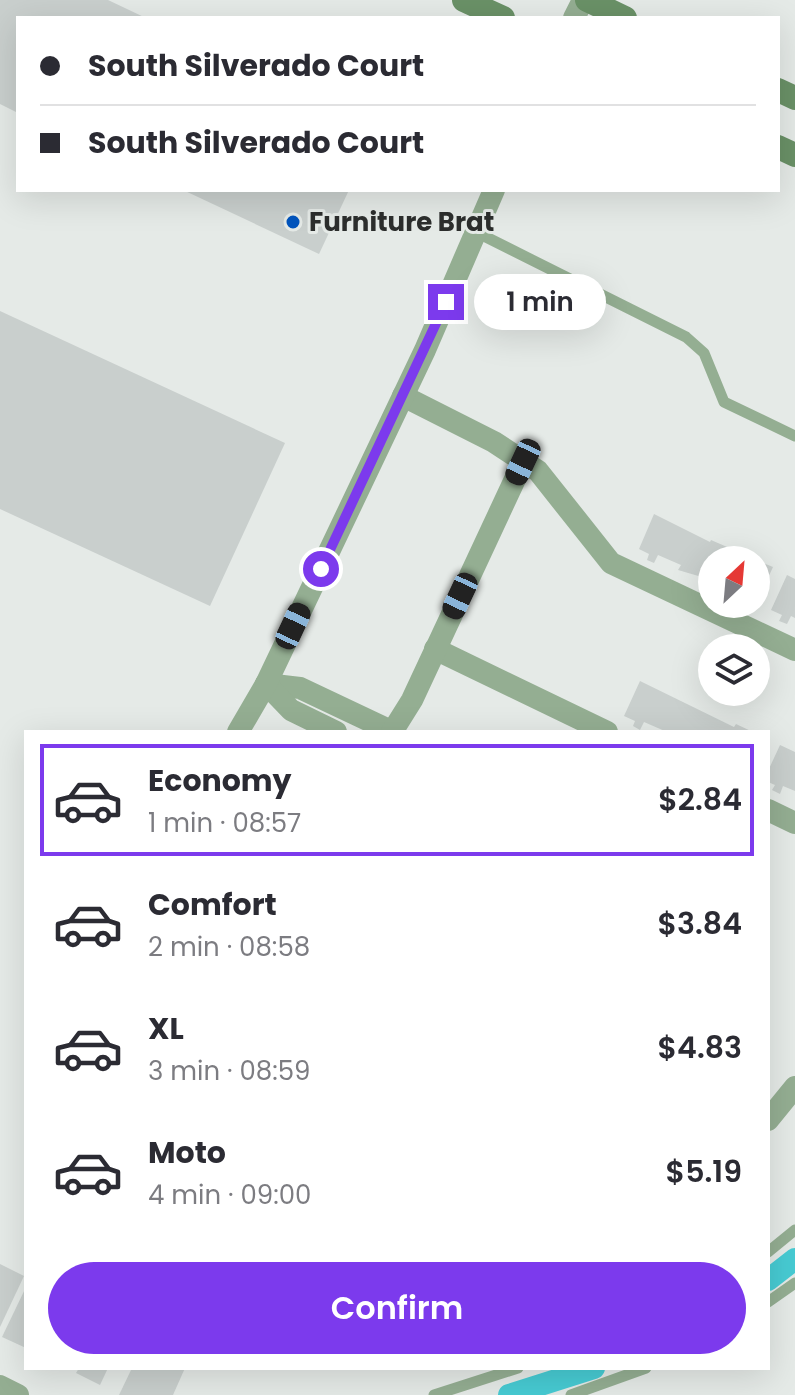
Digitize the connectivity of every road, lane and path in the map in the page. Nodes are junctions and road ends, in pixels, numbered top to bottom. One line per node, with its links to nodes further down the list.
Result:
1 (464, 0): 3 (main road)
2 (585, 0): 4 (main road)
3 (499, 16)
4 (621, 16)
5 (493, 192): 6 (street)
6 (476, 232): 7 (street); 8 (lane)
7 (403, 396): 9 (street); 12 (street)
8 (795, 436)
9 (523, 462): 10 (street); 11 (street)
10 (435, 649): 16 (street); 17 (street)
11 (795, 650)
12 (266, 684): 13 (street); 14 (street); 15 (street)
13 (239, 730)
14 (332, 730)
15 (388, 730)
16 (393, 730)
17 (603, 730)
18 (770, 811): 19 (street)
19 (795, 823)
20 (782, 1094): 21 (street)
21 (770, 1116)
22 (795, 1230): 23 (lane)
23 (770, 1250)
24 (795, 1283): 25 (lane)
25 (770, 1301)
26 (512, 1370): 30 (lane)
27 (640, 1370): 31 (lane)
28 (0, 1386): 29 (street)
29 (18, 1395)
30 (434, 1395)
31 (571, 1395)

